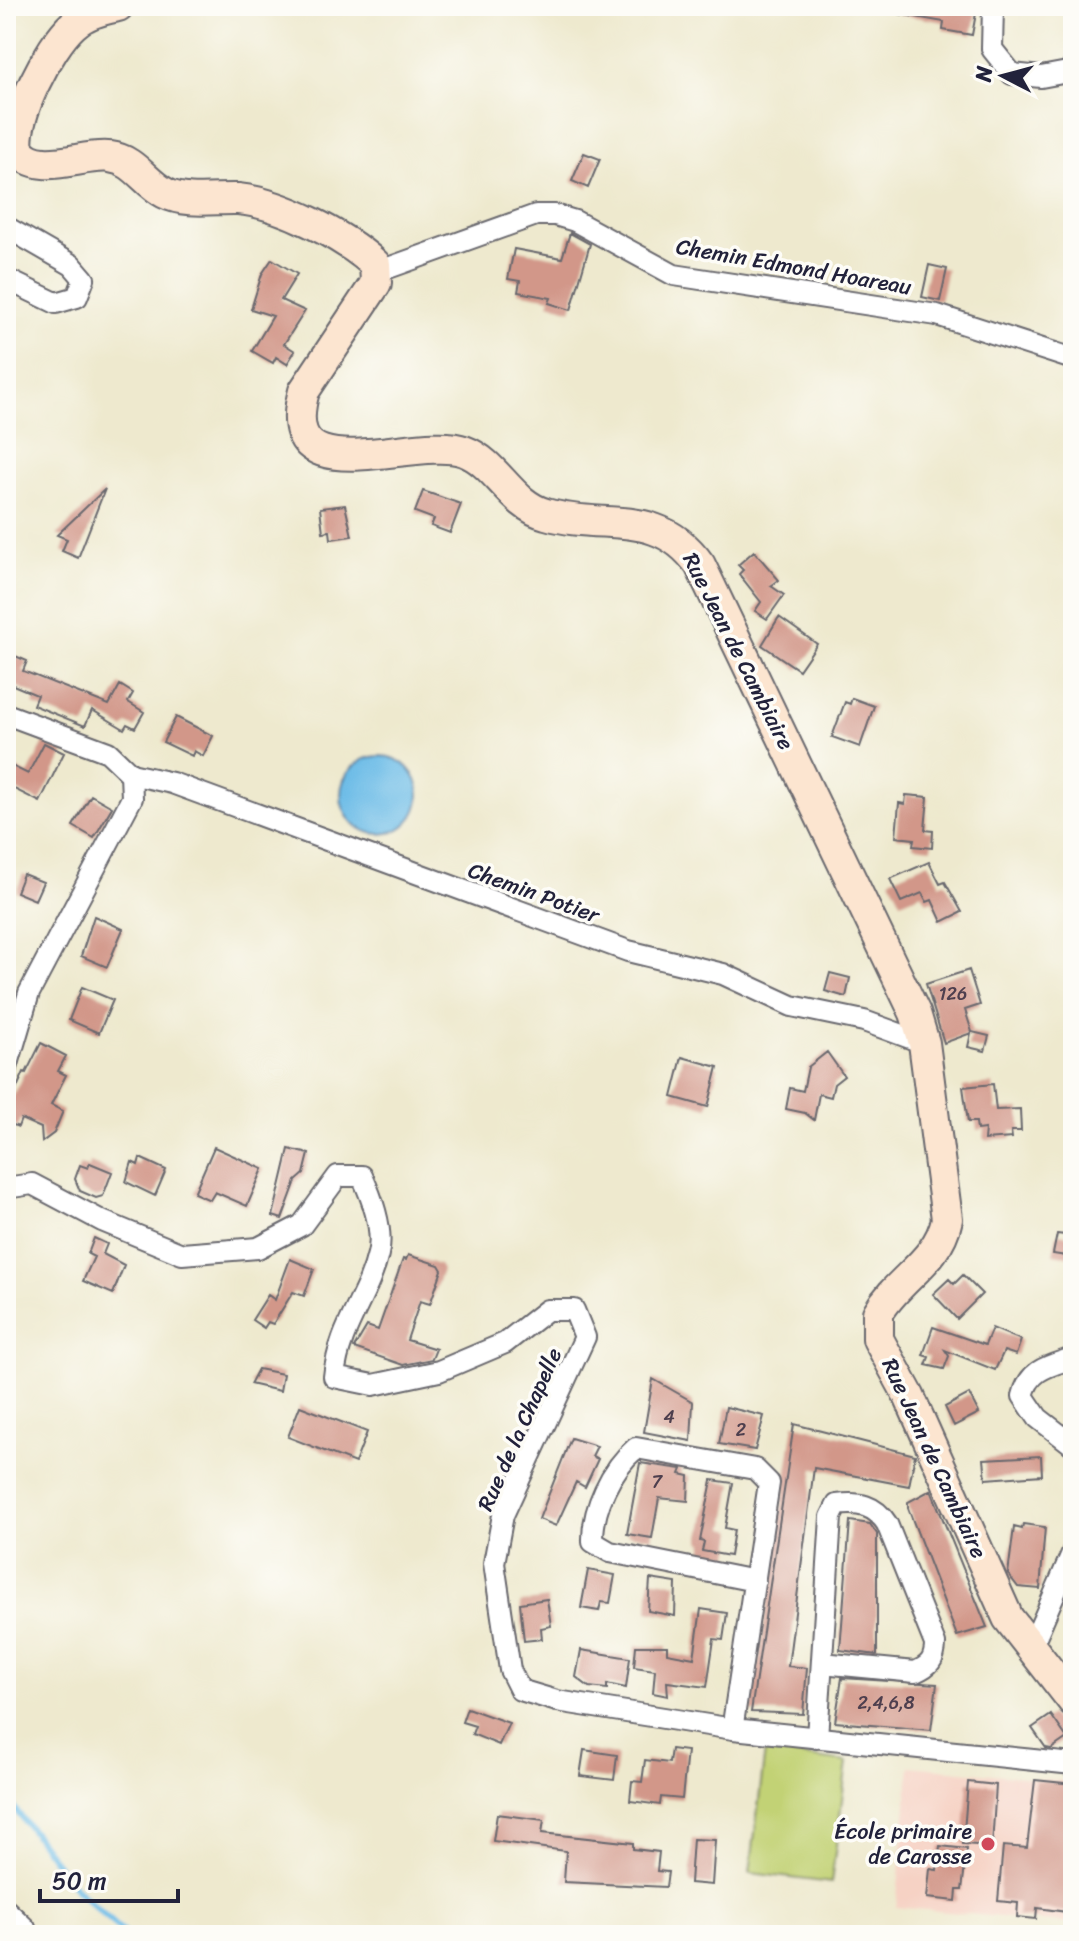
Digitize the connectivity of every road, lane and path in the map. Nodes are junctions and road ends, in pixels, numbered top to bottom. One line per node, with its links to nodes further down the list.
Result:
1 (118, 6): 4 (main road)
2 (993, 6): 3 (street)
3 (1073, 71)
4 (12, 149): 6 (main road)
5 (6, 227): 7 (street)
6 (377, 272): 8 (street, Chemin Edmond Hoareau); 11 (main road, Rue Jean de Cambiaire)
7 (6, 279)
8 (1073, 359)
9 (6, 714): 10 (street)
10 (131, 774): 11 (street, Chemin Potier); 12 (street)
11 (924, 1043): 18 (main road, Rue Jean de Cambiaire)
12 (6, 1071)
13 (6, 1188): 21 (street, Rue de la Chapelle)
14 (1073, 1358): 15 (street)
15 (1073, 1445)
16 (1073, 1551): 18 (street)
17 (755, 1581): 17 (street); 21 (street)
18 (1031, 1648): 20 (main road, Rue Jean de Cambiaire)
19 (822, 1663): 19 (street); 22 (street)
20 (1073, 1701)
21 (733, 1729): 22 (street, Rue de la Chapelle)
22 (817, 1738): 23 (street, Rue de la Chapelle)
23 (1073, 1764)
24 (6, 1910): 25 (street)
25 (27, 1935)

